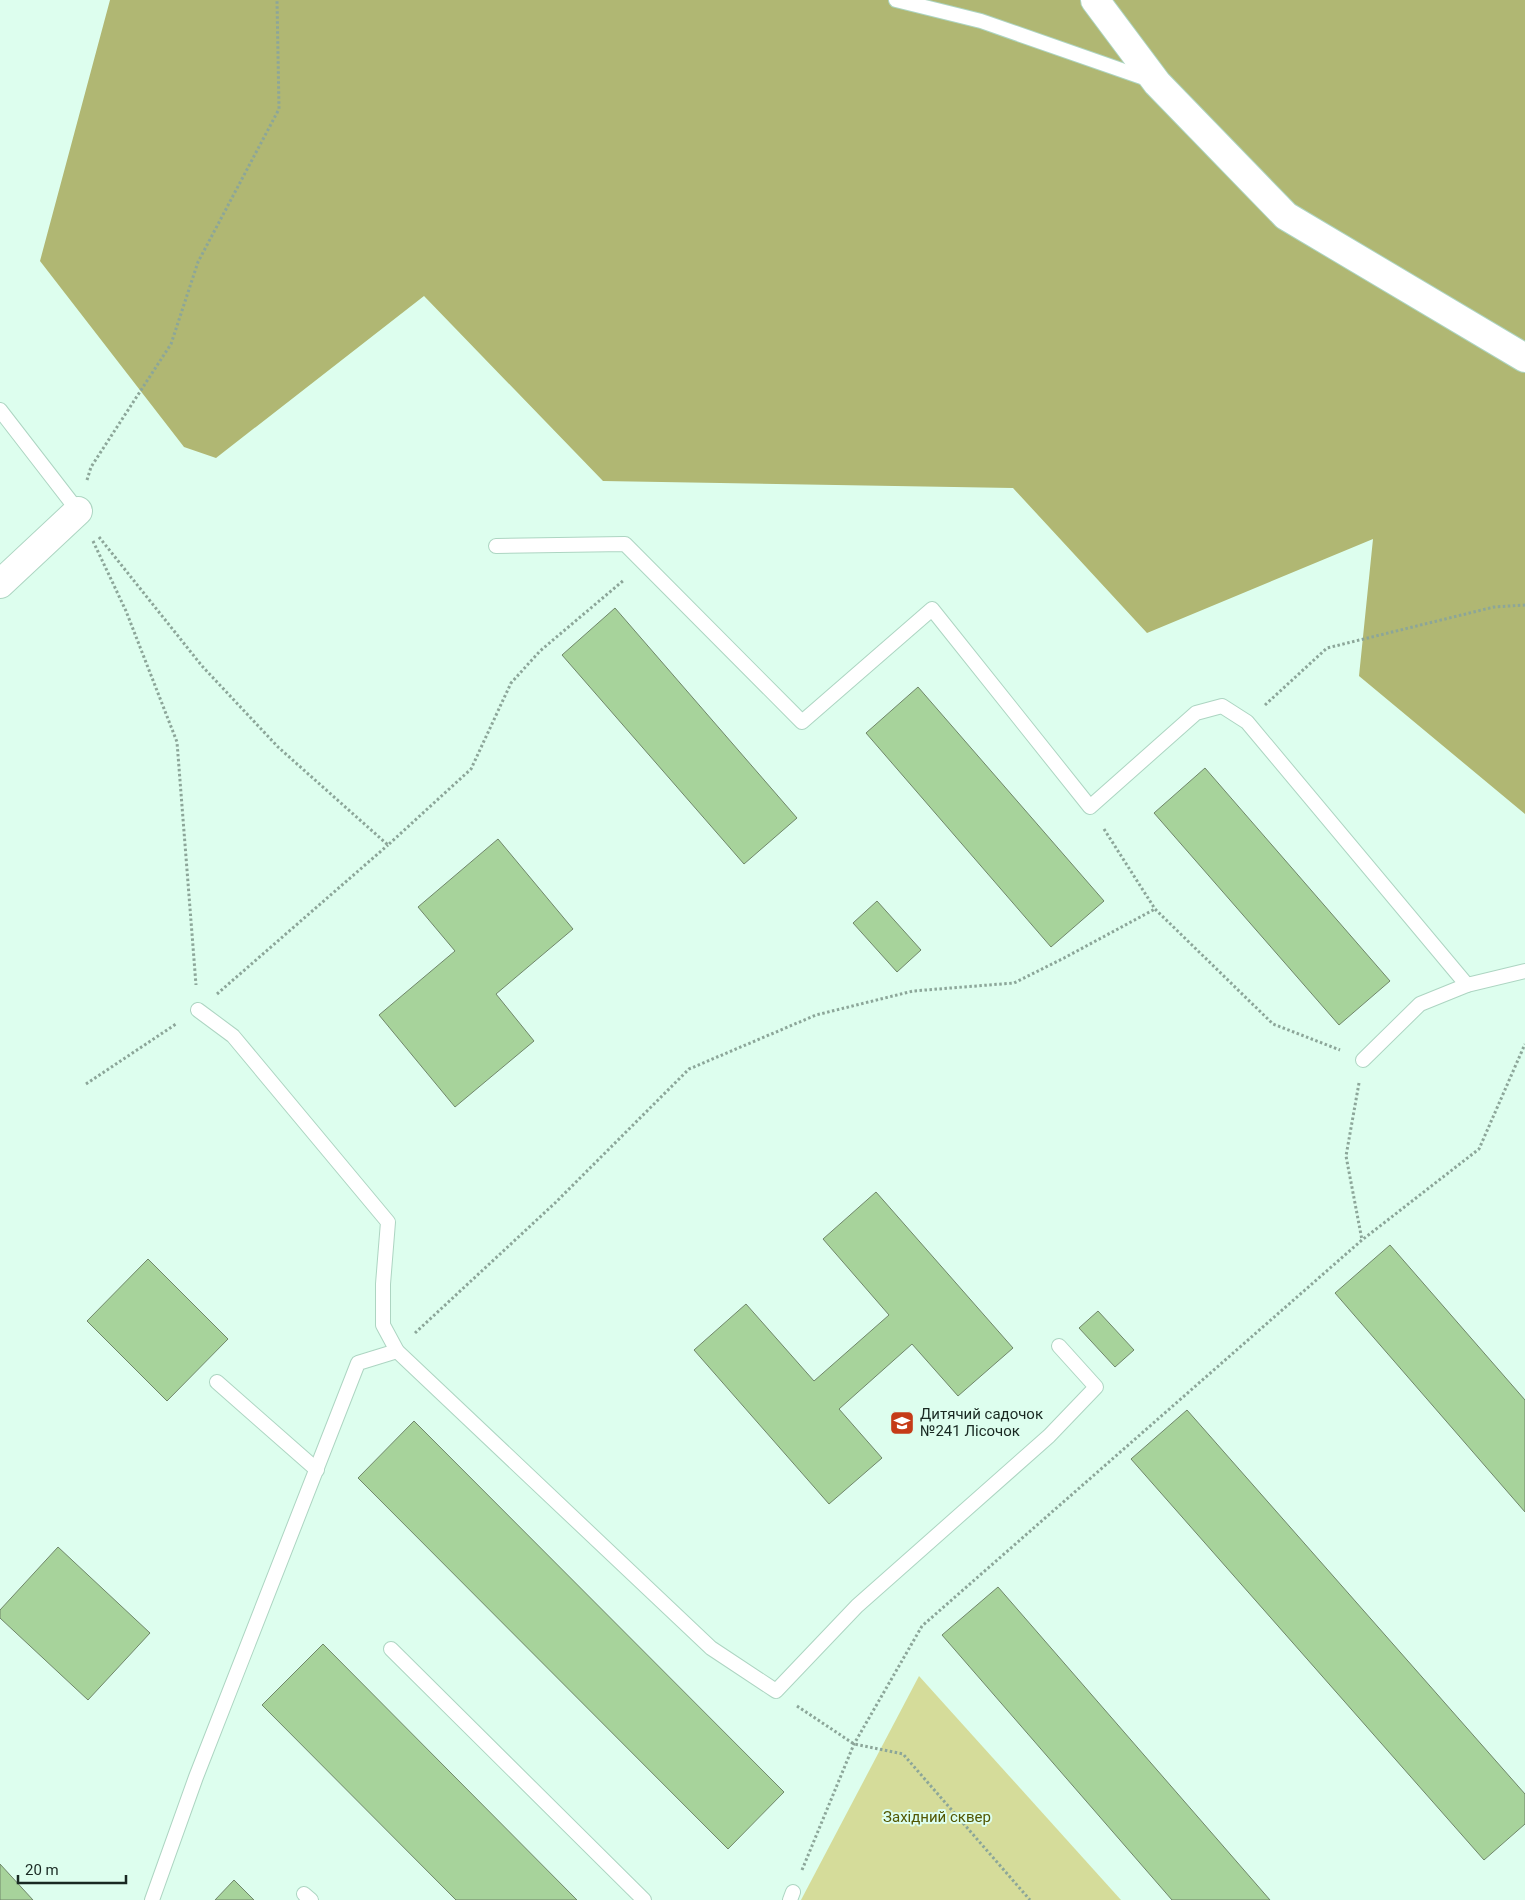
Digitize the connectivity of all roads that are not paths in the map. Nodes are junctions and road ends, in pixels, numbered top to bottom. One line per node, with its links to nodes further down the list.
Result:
1 (896, 0): 3 (lane)
2 (1095, 0): 3 (street)
3 (1158, 83): 4 (street)
4 (1525, 358)
5 (0, 410): 6 (lane)
6 (78, 511): 8 (street)
7 (496, 546): 10 (lane)
8 (0, 584)
9 (1525, 971): 10 (lane)
10 (1467, 985): 12 (lane)
11 (198, 1010): 14 (lane)
12 (1363, 1060)
13 (1059, 1346): 14 (lane)
14 (396, 1351): 16 (lane)
15 (217, 1382): 16 (lane)
16 (316, 1470): 18 (lane)
17 (391, 1649): 19 (lane)
18 (152, 1900)
19 (644, 1900)

